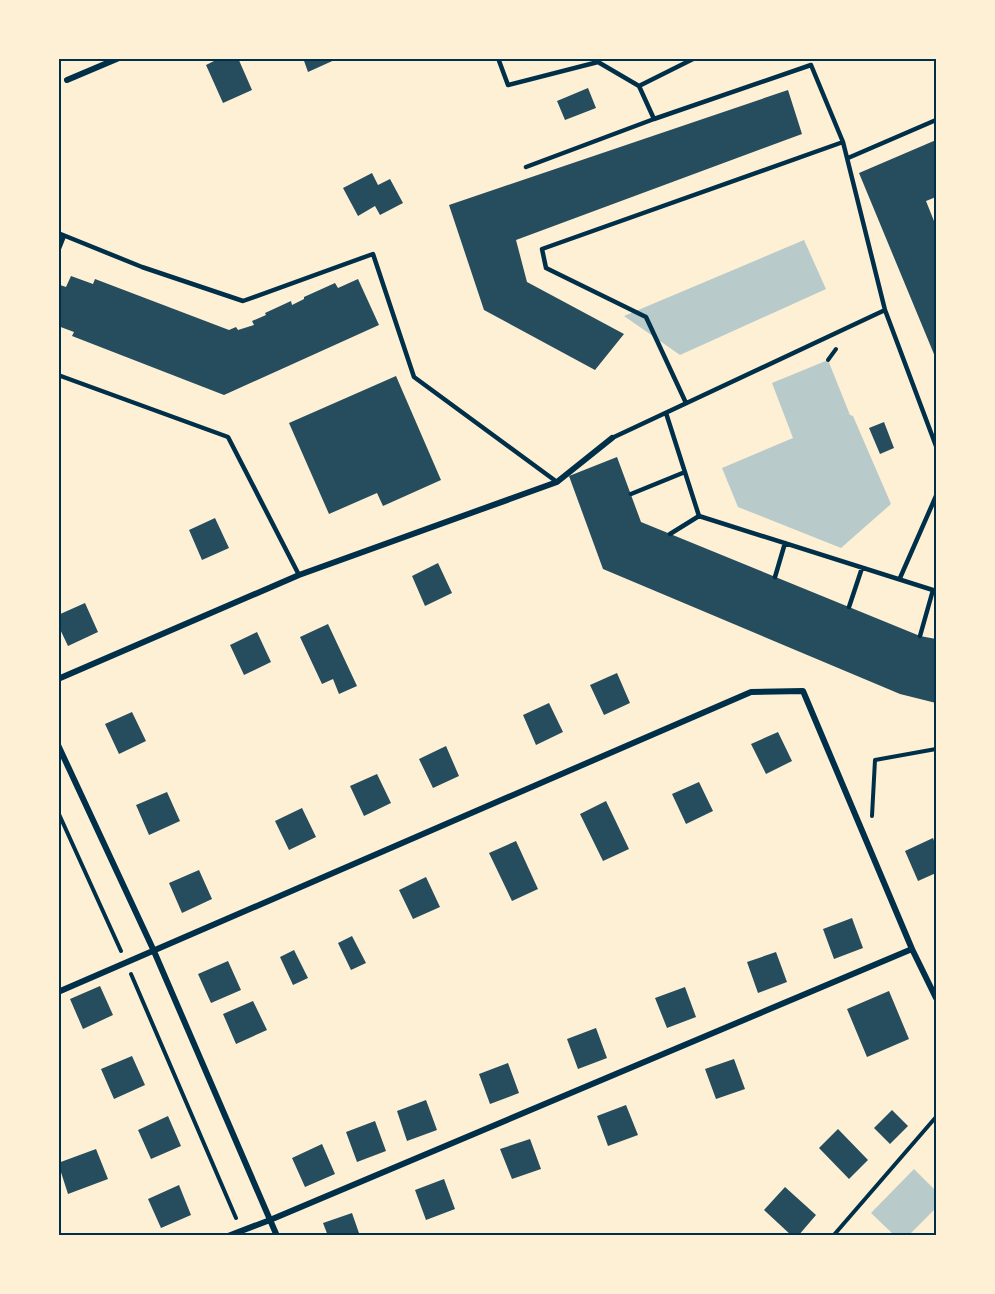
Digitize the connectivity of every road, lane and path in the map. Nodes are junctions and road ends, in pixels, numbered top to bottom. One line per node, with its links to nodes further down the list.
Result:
1 (119, 58): 4 (street)
2 (498, 58): 5 (lane)
3 (695, 58): 5 (lane)
4 (67, 80)
5 (639, 86): 6 (lane)
6 (654, 119): 8 (lane); 10 (lane)
7 (936, 120): 9 (lane)
8 (843, 142): 9 (lane); 16 (lane)
9 (848, 158): 14 (lane)
10 (526, 167)
11 (58, 233): 12 (lane)
12 (64, 236): 13 (lane); 21 (lane)
13 (58, 250)
14 (885, 310): 16 (lane); 19 (lane)
15 (58, 375): 29 (lane)
16 (686, 403): 17 (lane)
17 (666, 413): 18 (lane); 20 (lane)
18 (612, 438): 21 (street)
19 (936, 446)
20 (685, 472): 22 (lane); 25 (lane)
21 (557, 482): 29 (street)
22 (631, 494)
23 (936, 496): 24 (lane)
24 (934, 508): 31 (lane)
25 (699, 516): 26 (lane); 27 (lane)
26 (670, 534)
27 (785, 543): 28 (lane); 30 (lane)
28 (862, 568): 31 (lane); 33 (lane)
29 (299, 575): 35 (street)
30 (775, 577)
31 (900, 578): 32 (lane)
32 (935, 591): 34 (lane)
33 (849, 607)
34 (920, 636)
35 (58, 679)
36 (58, 745): 41 (street)
37 (936, 749): 39 (path)
38 (58, 812): 42 (path)
39 (864, 833): 40 (street); 41 (street)
40 (912, 949): 44 (street); 46 (street)
41 (153, 950): 42 (street); 46 (street)
42 (126, 963): 43 (street); 47 (path)
43 (58, 992)
44 (936, 998)
45 (936, 1117): 50 (path)
46 (270, 1220): 47 (street); 49 (street)
47 (241, 1230): 48 (street)
48 (228, 1236)
49 (277, 1236)
50 (833, 1236)

